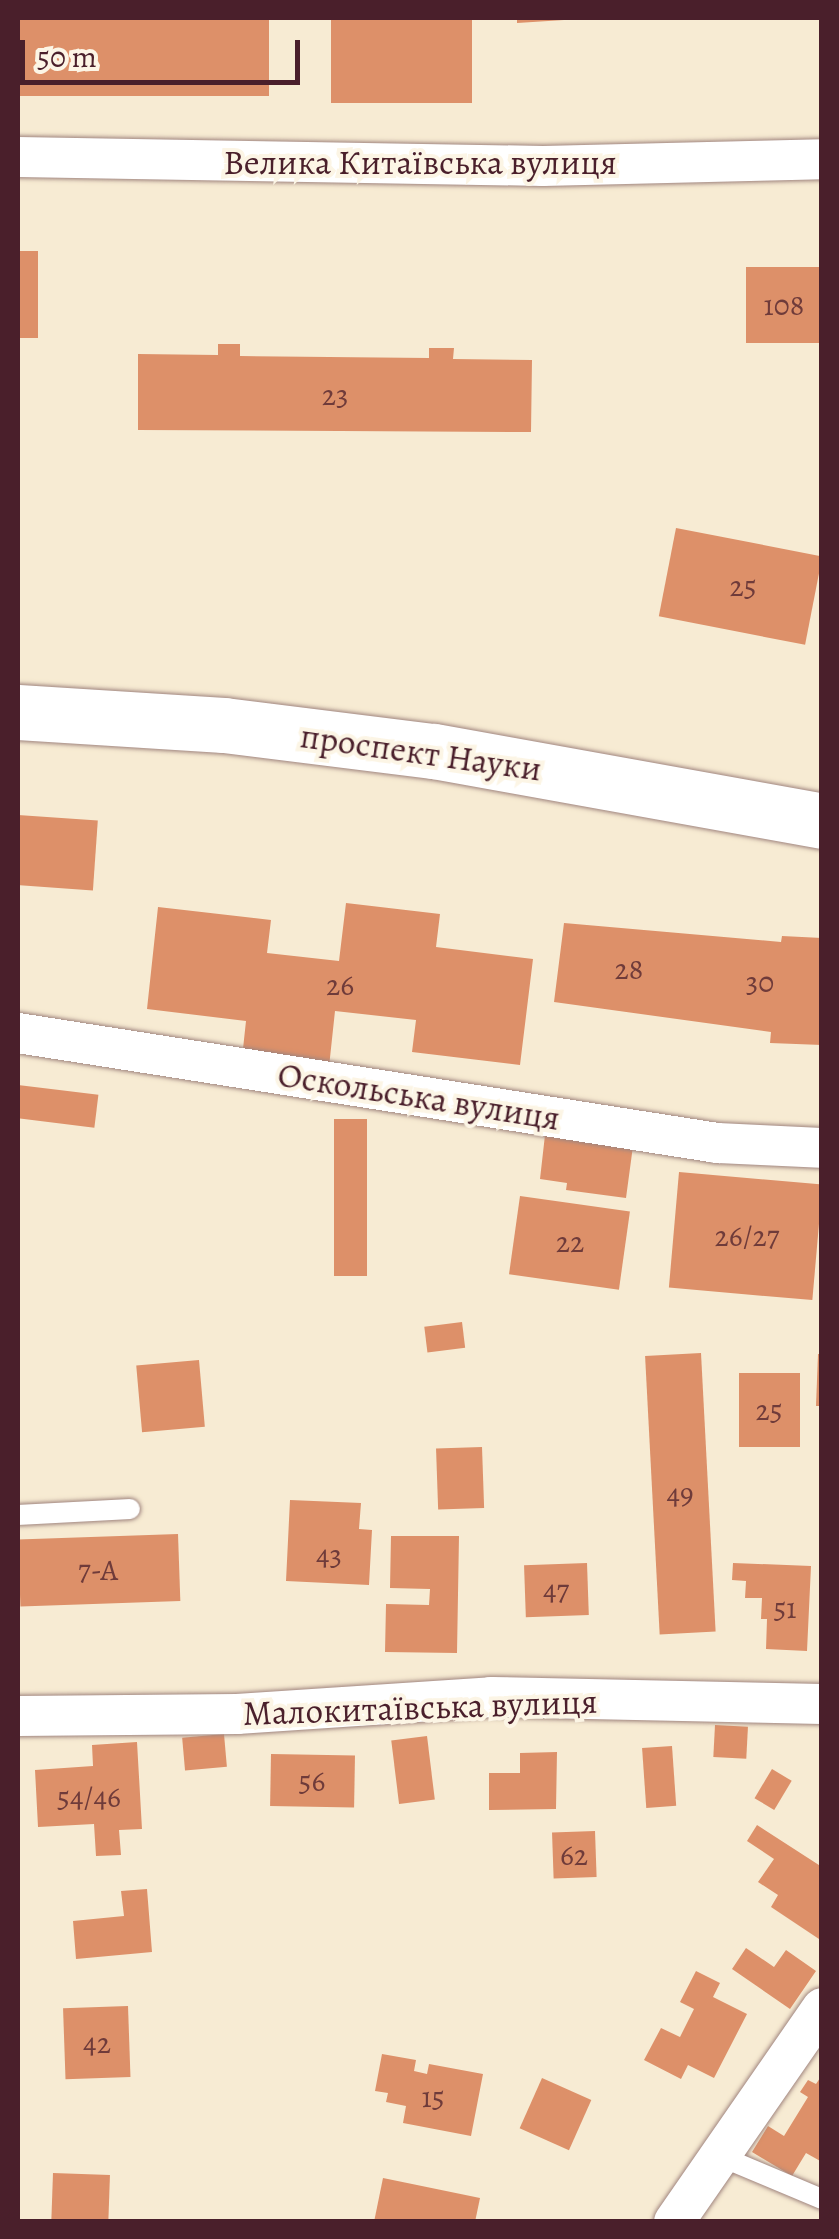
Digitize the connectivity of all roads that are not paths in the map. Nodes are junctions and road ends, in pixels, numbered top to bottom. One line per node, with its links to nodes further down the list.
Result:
1 (18, 157): 2 (street, Велика Китаївська вулиця)
2 (822, 159)
3 (18, 712): 4 (main road, проспект Науки)
4 (822, 821)
5 (18, 1033): 6 (street, Оскольська вулиця)
6 (822, 1148)
7 (130, 1509): 8 (lane)
8 (18, 1515)
9 (822, 1704): 10 (street, Малокитаївська вулиця)
10 (18, 1716)
11 (822, 2008): 12 (street)
12 (722, 2157): 13 (lane); 14 (street)
13 (822, 2198)
14 (674, 2222)

